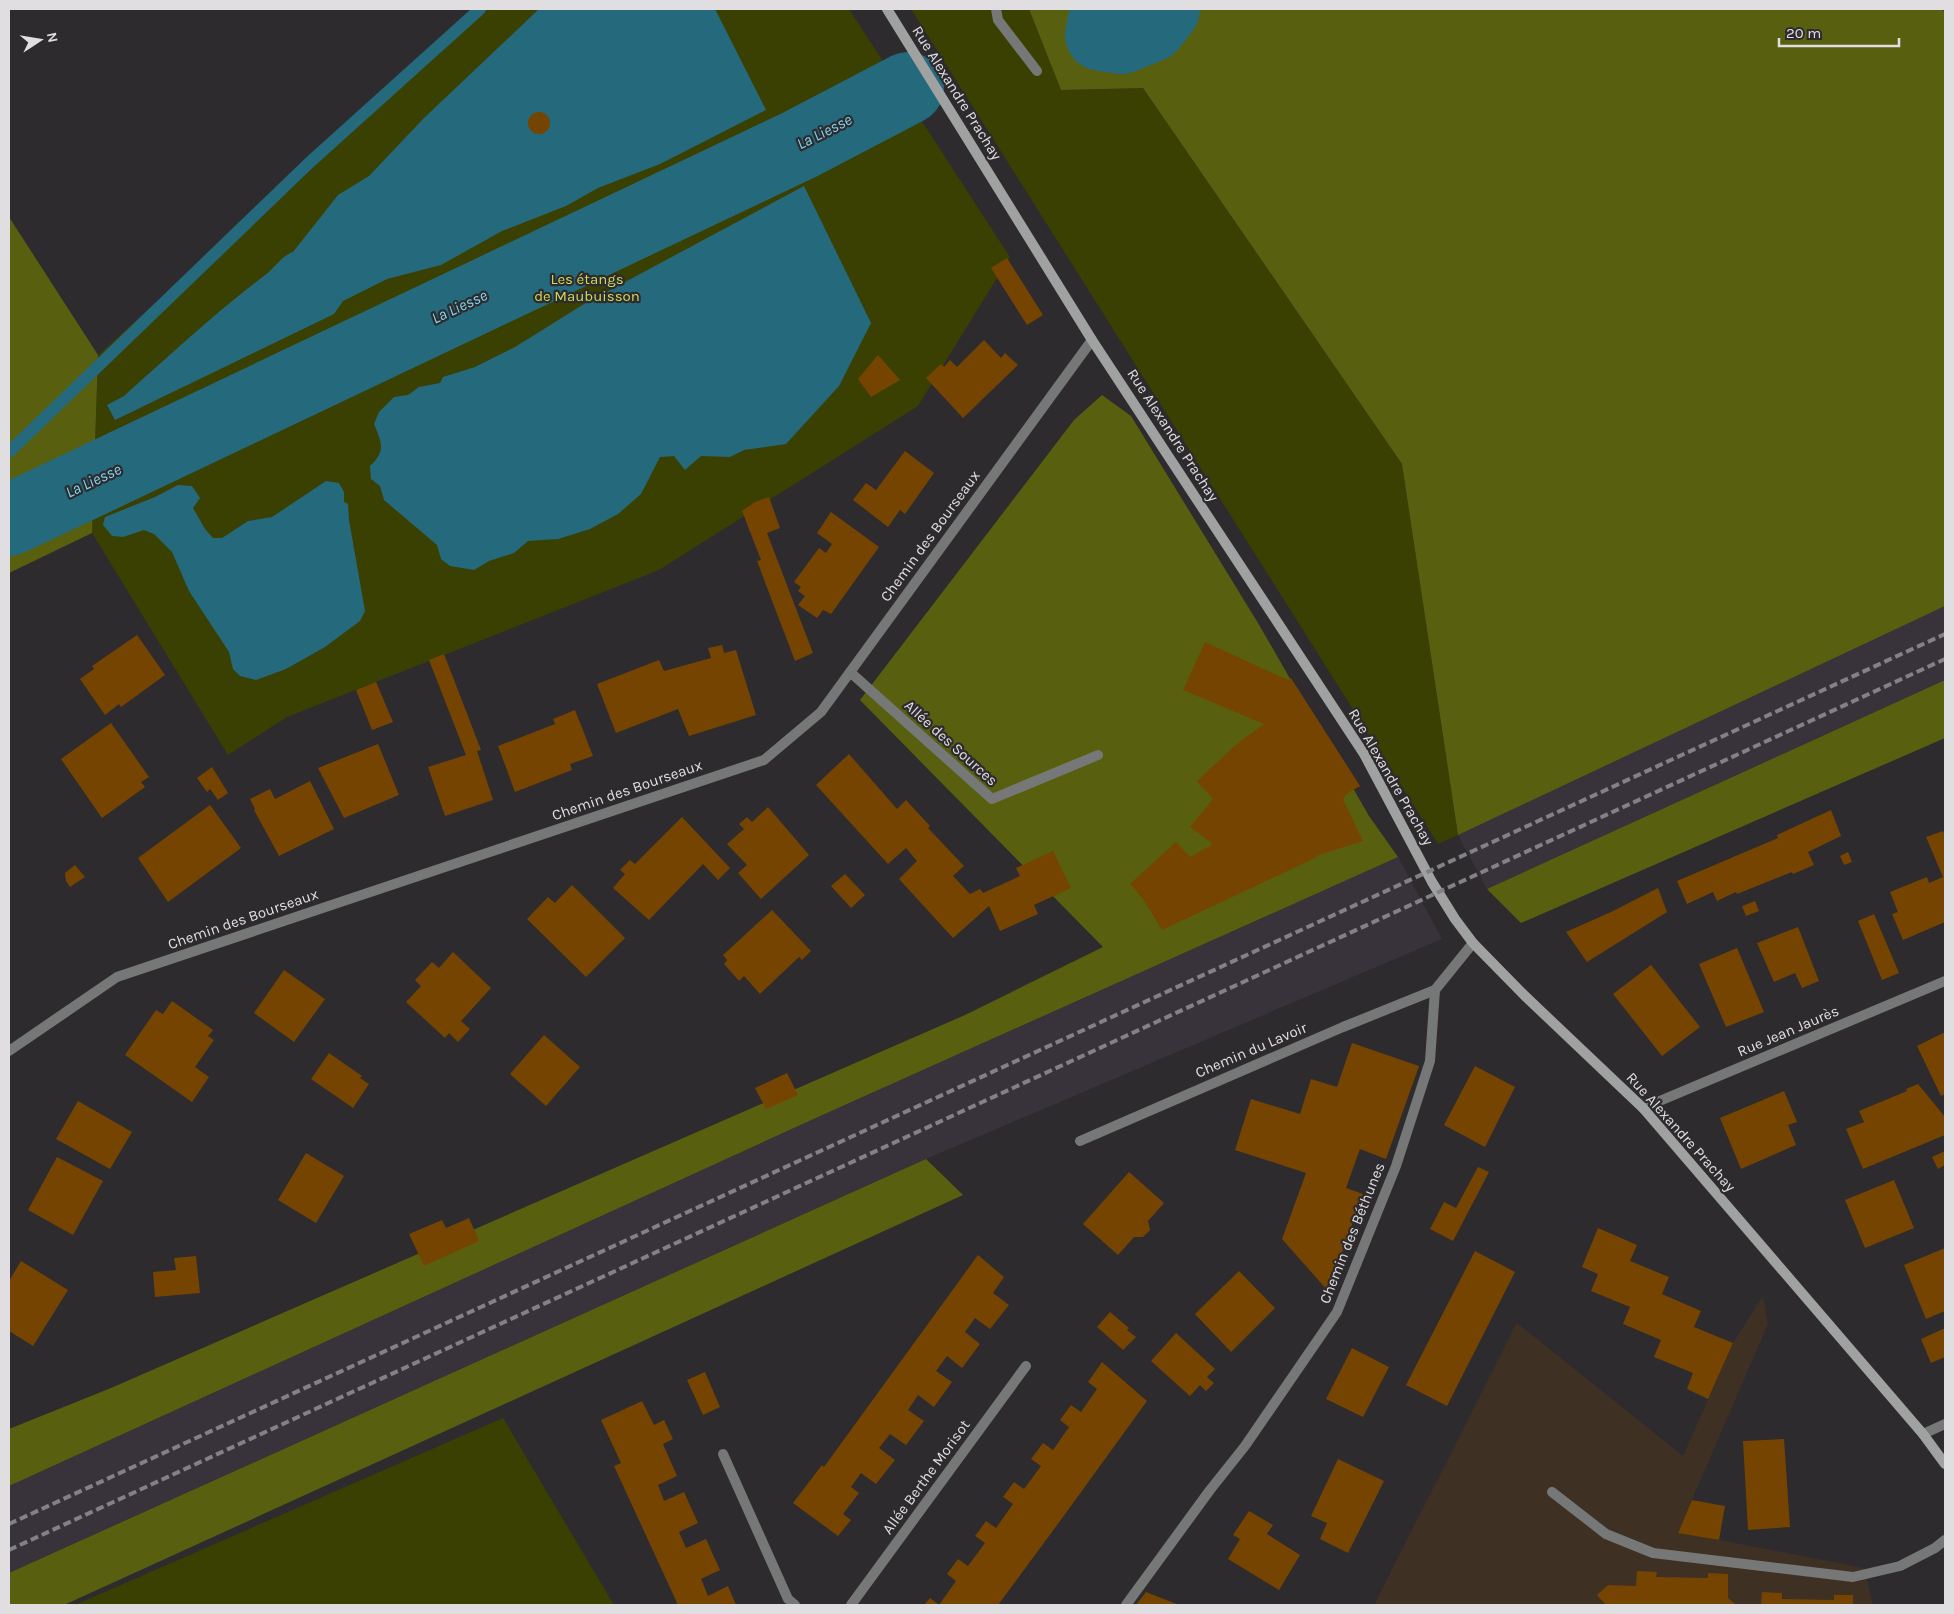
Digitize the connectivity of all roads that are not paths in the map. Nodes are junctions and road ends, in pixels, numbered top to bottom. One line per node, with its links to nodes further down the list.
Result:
1 (887, 9): 4 (street, Rue Alexandre Prachay)
2 (996, 9): 3 (street)
3 (1037, 71)
4 (1092, 340): 5 (street, Chemin des Bourseaux); 7 (street, Rue Alexandre Prachay)
5 (850, 672): 6 (street, Allée des Sources); 10 (street, Chemin des Bourseaux)
6 (1098, 755)
7 (1473, 943): 9 (street); 11 (street, Rue Alexandre Prachay)
8 (1945, 982): 11 (street, Rue Jean Jaurès)
9 (1436, 990): 12 (street, Chemin du Lavoir); 22 (street, Chemin des Béthunes)
10 (9, 1051)
11 (1643, 1108): 15 (street, Rue Alexandre Prachay)
12 (1080, 1141)
13 (1026, 1366): 21 (street, Allée Berthe Morisot)
14 (1945, 1424): 15 (street)
15 (1923, 1434): 17 (street, Rue Alexandre Prachay)
16 (723, 1454): 20 (street)
17 (1945, 1464)
18 (1552, 1492): 19 (street)
19 (1945, 1540)
20 (795, 1605)
21 (851, 1605)
22 (1126, 1605)

